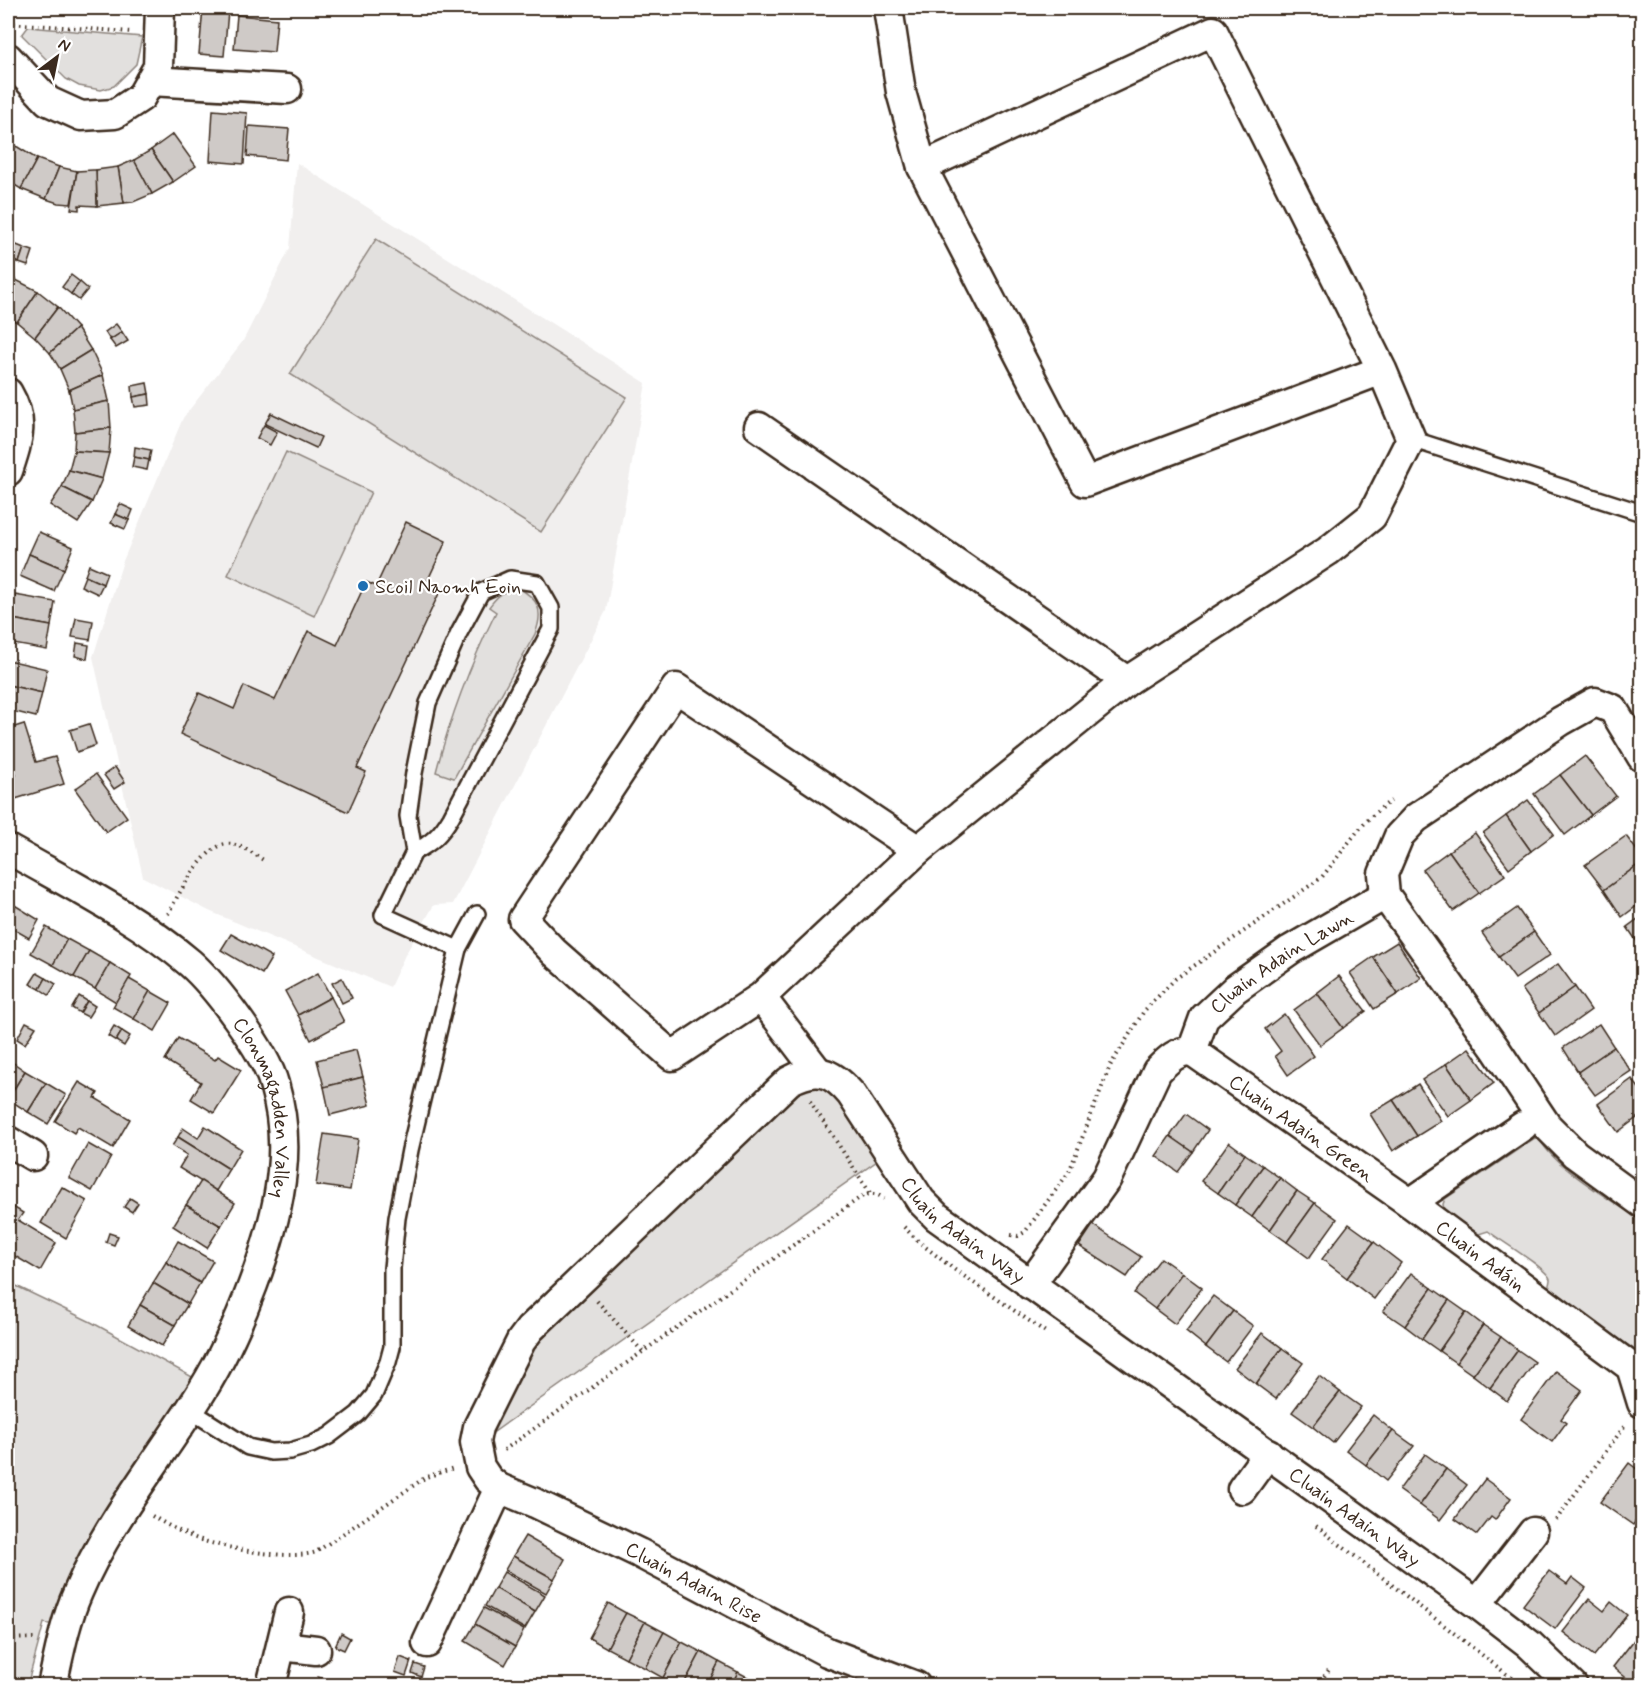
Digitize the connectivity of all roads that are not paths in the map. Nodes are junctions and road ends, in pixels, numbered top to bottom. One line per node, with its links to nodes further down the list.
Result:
1 (888, 8): 6 (street)
2 (160, 21): 4 (street)
3 (8, 58): 4 (street)
4 (150, 81): 5 (street)
5 (287, 89)
6 (922, 167): 7 (street); 7 (street)
7 (1382, 370): 10 (street)
8 (8, 393): 11 (street)
9 (759, 427): 13 (street)
10 (1411, 439): 12 (lane); 13 (street)
11 (8, 471)
12 (1642, 513)
13 (1127, 681): 16 (street)
14 (1642, 757): 18 (street)
15 (8, 849): 31 (street, Clonmagadden Valley)
16 (918, 850): 21 (street); 21 (street)
17 (414, 852): 17 (lane); 20 (lane)
18 (1385, 895): 22 (street, Cluain Adain Lawn); 28 (street)
19 (477, 914): 20 (lane)
20 (458, 950): 31 (lane)
21 (761, 997): 23 (street)
22 (1192, 1051): 27 (street, Cluain Adain Green); 29 (street)
23 (807, 1075): 29 (street, Cluain Adain Way); 33 (street, Cluain Adain Rise)
24 (1523, 1126): 27 (street)
25 (8, 1140): 26 (street)
26 (33, 1156)
27 (1410, 1203): 30 (street, Cluain Adáin)
28 (1642, 1203)
29 (1030, 1285): 32 (street, Cluain Adain Way)
30 (1642, 1402)
31 (190, 1410): 41 (street, Clonmagadden Valley)
32 (1268, 1453): 34 (street); 36 (street, Cluain Adain Way)
33 (499, 1488): 38 (street); 43 (street, Cluain Adain Rise)
34 (1242, 1489)
35 (1533, 1532): 36 (street)
36 (1477, 1604): 44 (street, Cluain Adain Way)
37 (289, 1612): 39 (street)
38 (427, 1643)
39 (282, 1646): 40 (street); 42 (street)
40 (316, 1650)
41 (52, 1686)
42 (272, 1686)
43 (916, 1686)
44 (1573, 1686)

